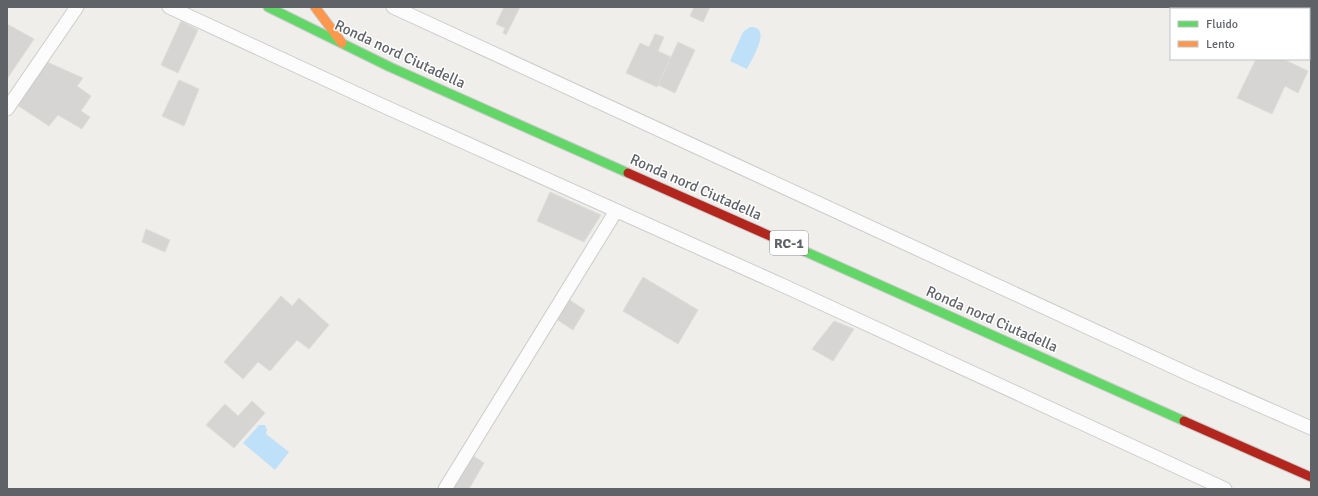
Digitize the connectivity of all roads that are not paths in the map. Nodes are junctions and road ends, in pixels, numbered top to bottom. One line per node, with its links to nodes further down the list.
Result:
1 (77, 7): 7 (lane)
2 (169, 7): 8 (lane)
3 (268, 7): 6 (main road, Ronda nord Ciutadella / RC-1)
4 (315, 7): 6 (main road)
5 (393, 7): 9 (lane)
6 (342, 43): 10 (main road, Ronda nord Ciutadella / RC-1)
7 (7, 109)
8 (616, 211): 11 (lane); 12 (lane)
9 (1311, 428)
10 (1311, 477)
11 (445, 489)
12 (1225, 489)

